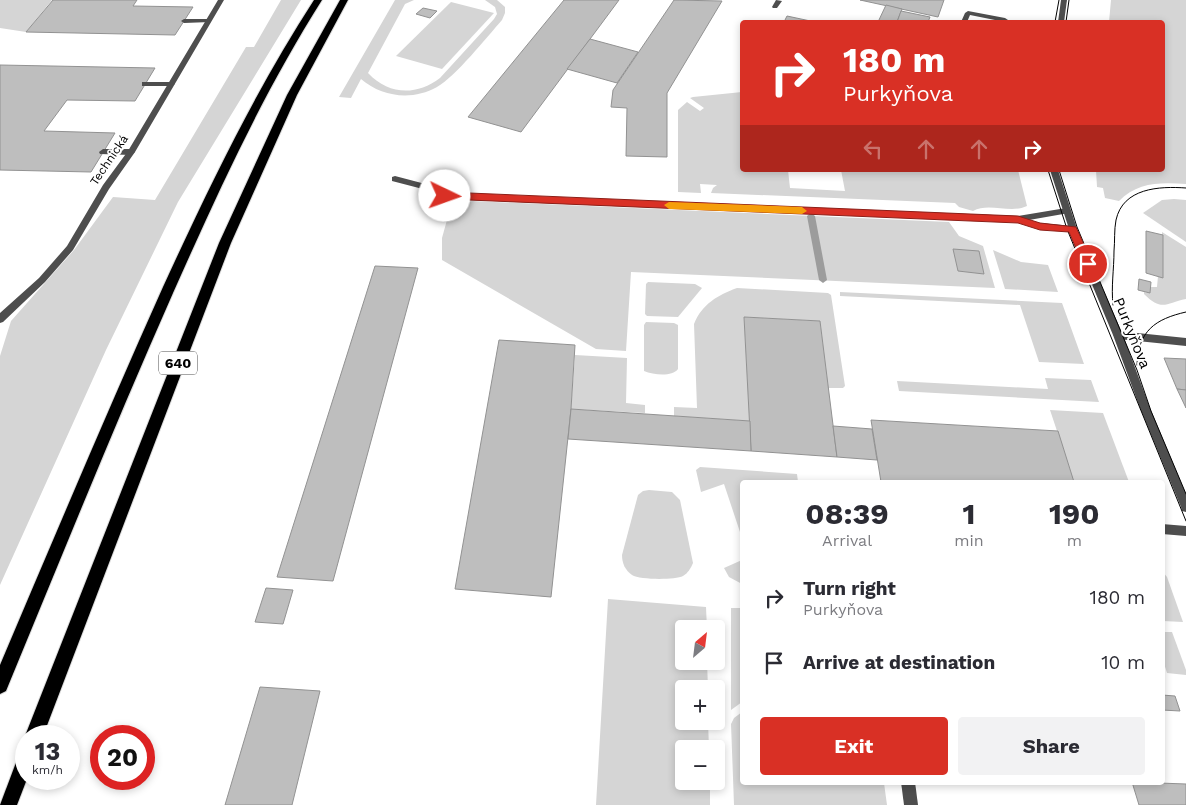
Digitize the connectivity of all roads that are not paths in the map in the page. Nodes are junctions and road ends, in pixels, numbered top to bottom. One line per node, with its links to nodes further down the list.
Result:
1 (220, 0): 6 (street, Technická)
2 (318, 0): 27 (highway, 640)
3 (344, 0): 28 (highway, 640)
4 (1064, 0): 9 (street)
5 (184, 20): 6 (street)
6 (208, 20): 11 (street, Technická)
7 (965, 20): 8 (street)
8 (1005, 20)
9 (1061, 20)
10 (145, 84): 11 (street)
11 (171, 84): 13 (street, Technická)
12 (103, 152): 13 (street)
13 (131, 152): 21 (street, Technická)
14 (1055, 172): 18 (street, Purkyňova)
15 (395, 179): 17 (street)
16 (445, 196): 17 (street)
17 (463, 196): 19 (street)
18 (1066, 211): 19 (street); 20 (street, Purkyňova)
19 (1018, 220): 20 (street)
20 (1073, 229): 22 (street, Purkyňova)
21 (1, 318)
22 (1118, 336): 23 (street); 24 (street, Purkyňova)
23 (1186, 342)
24 (1186, 507)
25 (1165, 529): 26 (street)
26 (1186, 531)
27 (0, 684)
28 (38, 725)
29 (908, 785): 32 (street)
30 (15, 787): 31 (highway)
31 (8, 805)
32 (911, 805)

